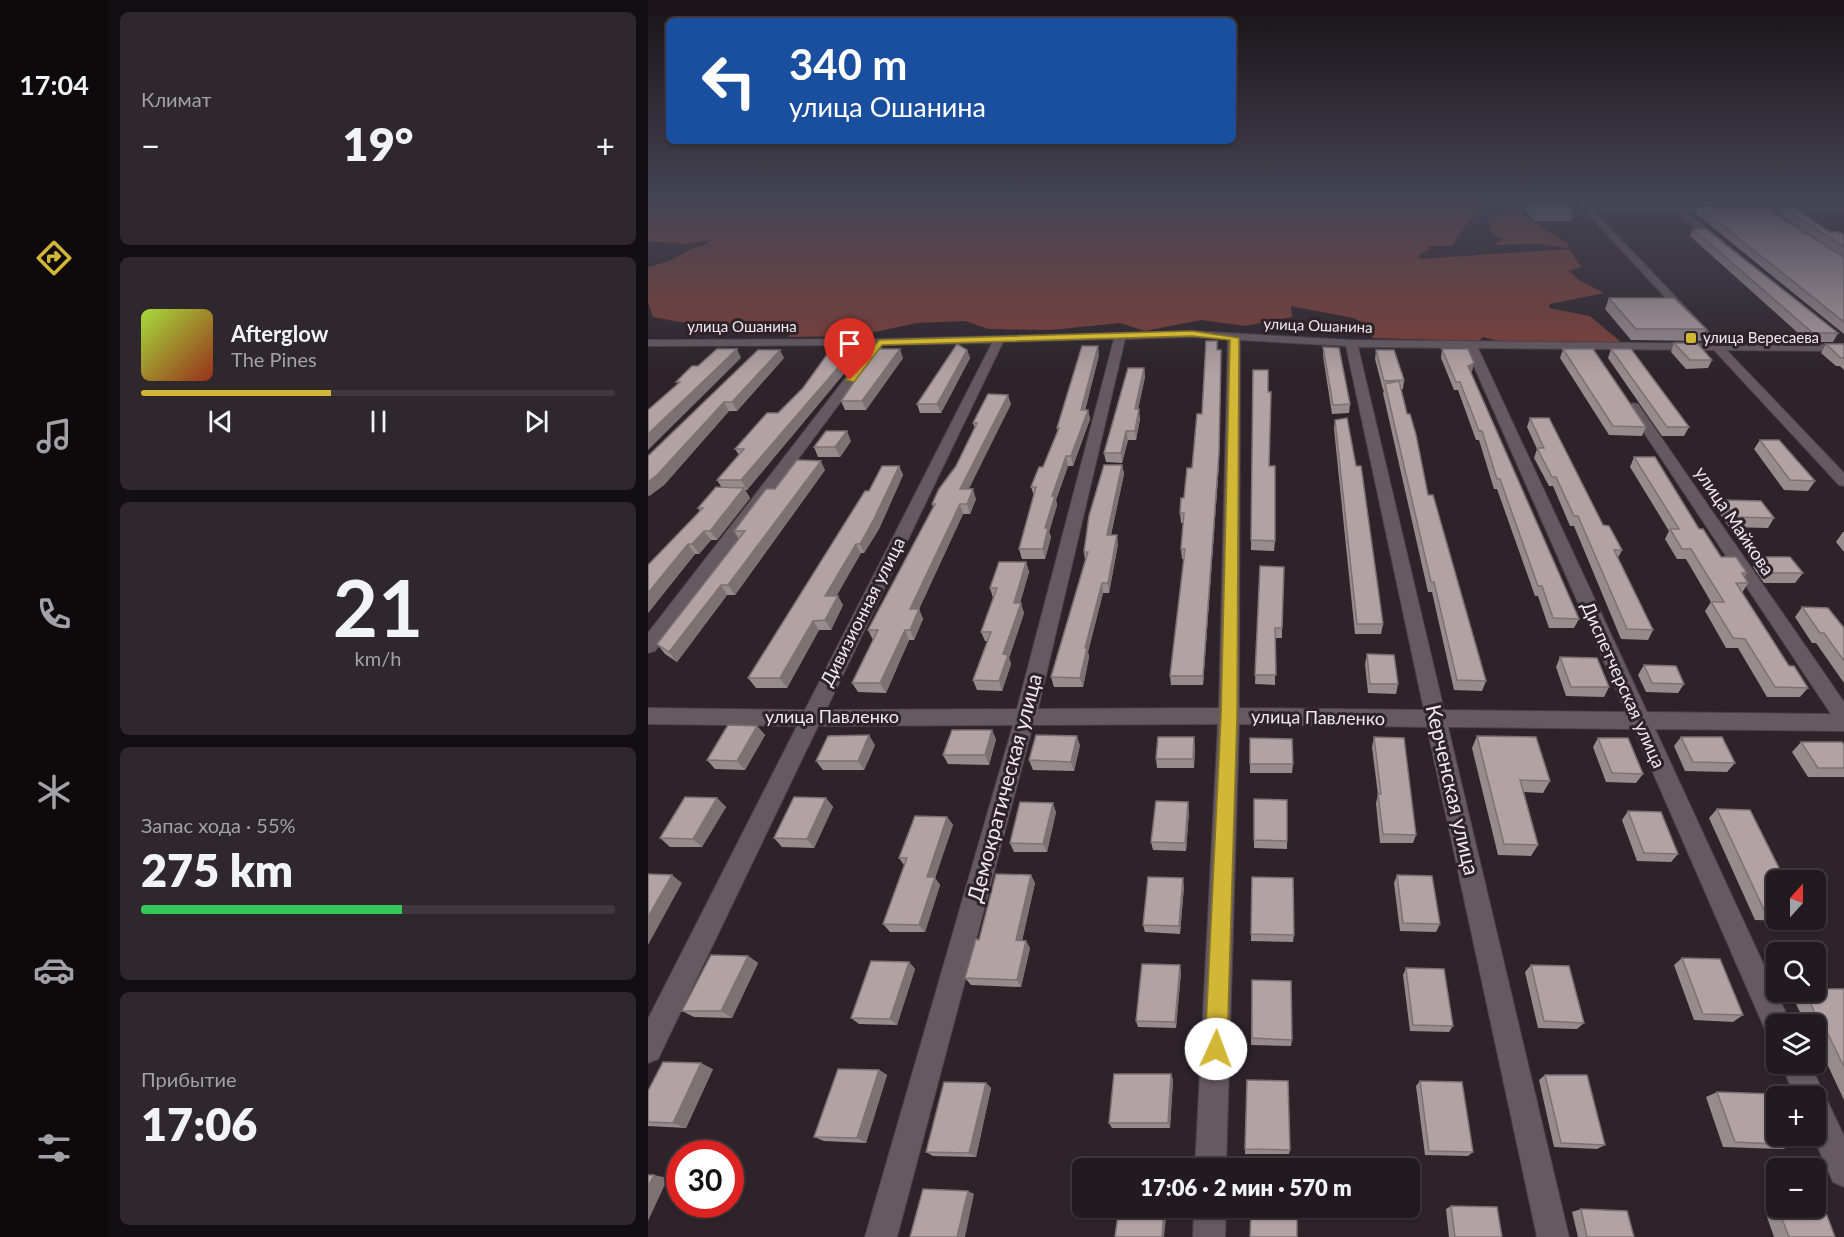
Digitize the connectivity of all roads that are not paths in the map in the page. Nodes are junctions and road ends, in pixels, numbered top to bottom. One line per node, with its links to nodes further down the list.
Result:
1 (1635, 260): 13 (street)
2 (1835, 335): 9 (street)
3 (1000, 337): 4 (street, улица Ошанина); 7 (street, улица Ошанина); 23 (street, Дивизионная улица)
4 (1120, 337): 5 (street, улица Ошанина); 20 (street, Демократическая улица)
5 (1234, 338): 8 (street, улица Ошанина); 22 (street)
6 (768, 342): 7 (street, улица Ошанина); 10 (street, улица Ошанина); 15 (street)
7 (879, 342): 19 (street)
8 (1351, 343): 11 (street, улица Ошанина); 25 (street, Керченская улица)
9 (1844, 343)
10 (651, 345)
11 (1471, 345): 12 (street, улица Ошанина); 26 (street, Диспетчерская улица)
12 (1591, 346): 13 (street, улица Ошанина); 16 (street)
13 (1717, 347): 14 (street, улица Ошанина); 18 (street)
14 (1844, 348)
15 (752, 358)
16 (1604, 365)
17 (1624, 395): 24 (street, улица Майкова)
18 (1844, 482)
19 (648, 646)
20 (1026, 715): 22 (street, улица Павленко); 23 (street, улица Павленко); 34 (street, Демократическая улица)
21 (648, 716): 23 (street, улица Павленко)
22 (1229, 716): 25 (street, улица Павленко); 31 (street)
23 (809, 718): 29 (street, Дивизионная улица)
24 (1844, 718)
25 (1436, 720): 26 (street, улица Павленко); 36 (street, Керченская улица)
26 (1639, 721): 27 (street, улица Павленко); 28 (street, Диспетчерская улица)
27 (1844, 723)
28 (1772, 1014)
29 (648, 1049)
30 (1826, 1131): 32 (street)
31 (1211, 1158)
32 (1844, 1171)
33 (1210, 1218): 35 (street)
34 (881, 1237)
35 (1209, 1237)
36 (1553, 1237)

